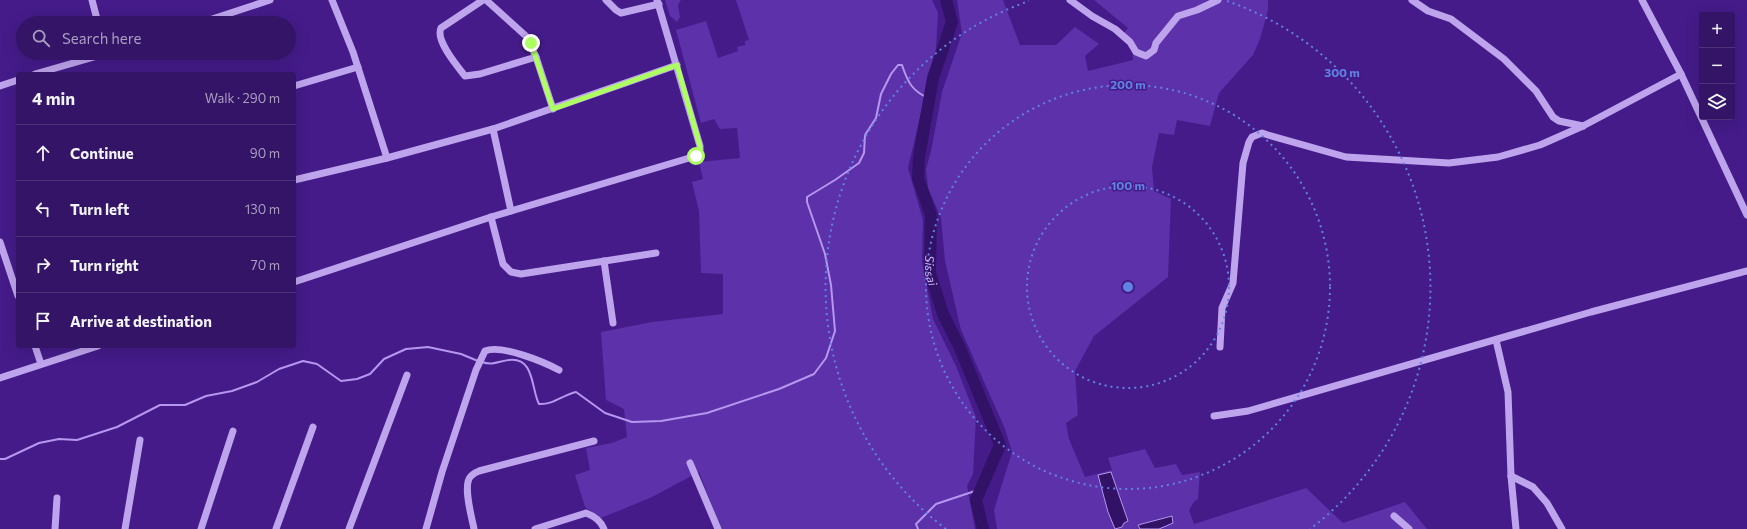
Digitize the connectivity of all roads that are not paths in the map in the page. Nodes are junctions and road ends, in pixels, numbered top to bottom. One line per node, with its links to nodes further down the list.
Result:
1 (92, 0): 12 (street)
2 (270, 0): 13 (street)
3 (332, 0): 17 (street)
4 (483, 0): 14 (street)
5 (486, 0): 14 (street)
6 (606, 0): 11 (street)
7 (1070, 0): 8 (street)
8 (1218, 0)
9 (1412, 0): 24 (street)
10 (1642, 0): 19 (street)
11 (658, 2): 16 (street)
12 (96, 16)
13 (221, 16)
14 (536, 57): 23 (street)
15 (84, 60): 18 (street)
16 (677, 65): 23 (street); 28 (street)
17 (358, 67): 21 (street); 26 (street)
18 (45, 72)
19 (1681, 74): 24 (street); 29 (street)
20 (16, 81): 22 (street)
21 (296, 85)
22 (0, 86)
23 (553, 109): 25 (street)
24 (1583, 126): 39 (street)
25 (493, 129): 26 (street); 28 (street)
26 (387, 158): 27 (street)
27 (296, 180)
28 (511, 211): 30 (street)
29 (1747, 215)
30 (490, 217): 33 (street); 35 (street)
31 (0, 242): 36 (street)
32 (656, 253): 33 (street)
33 (604, 261): 37 (street)
34 (1747, 271): 38 (street)
35 (296, 281)
36 (16, 290)
37 (613, 323)
38 (1496, 340): 46 (street); 52 (street)
39 (1220, 347)
40 (35, 348): 42 (street)
41 (92, 348): 42 (street)
42 (41, 364): 45 (street)
43 (559, 370): 60 (street)
44 (407, 375): 59 (street)
45 (0, 378)
46 (1214, 416)
47 (314, 427): 58 (street)
48 (233, 431): 57 (street)
49 (140, 440): 56 (street)
50 (594, 441): 61 (street)
51 (690, 463): 64 (street)
52 (1511, 476): 66 (street); 67 (street)
53 (57, 498): 55 (street)
54 (1394, 516): 65 (street)
55 (55, 529)
56 (125, 529)
57 (201, 529)
58 (276, 529)
59 (349, 529)
60 (426, 529)
61 (474, 529)
62 (535, 529): 63 (street)
63 (604, 529)
64 (718, 529)
65 (1409, 529)
66 (1516, 529)
67 (1562, 529)

